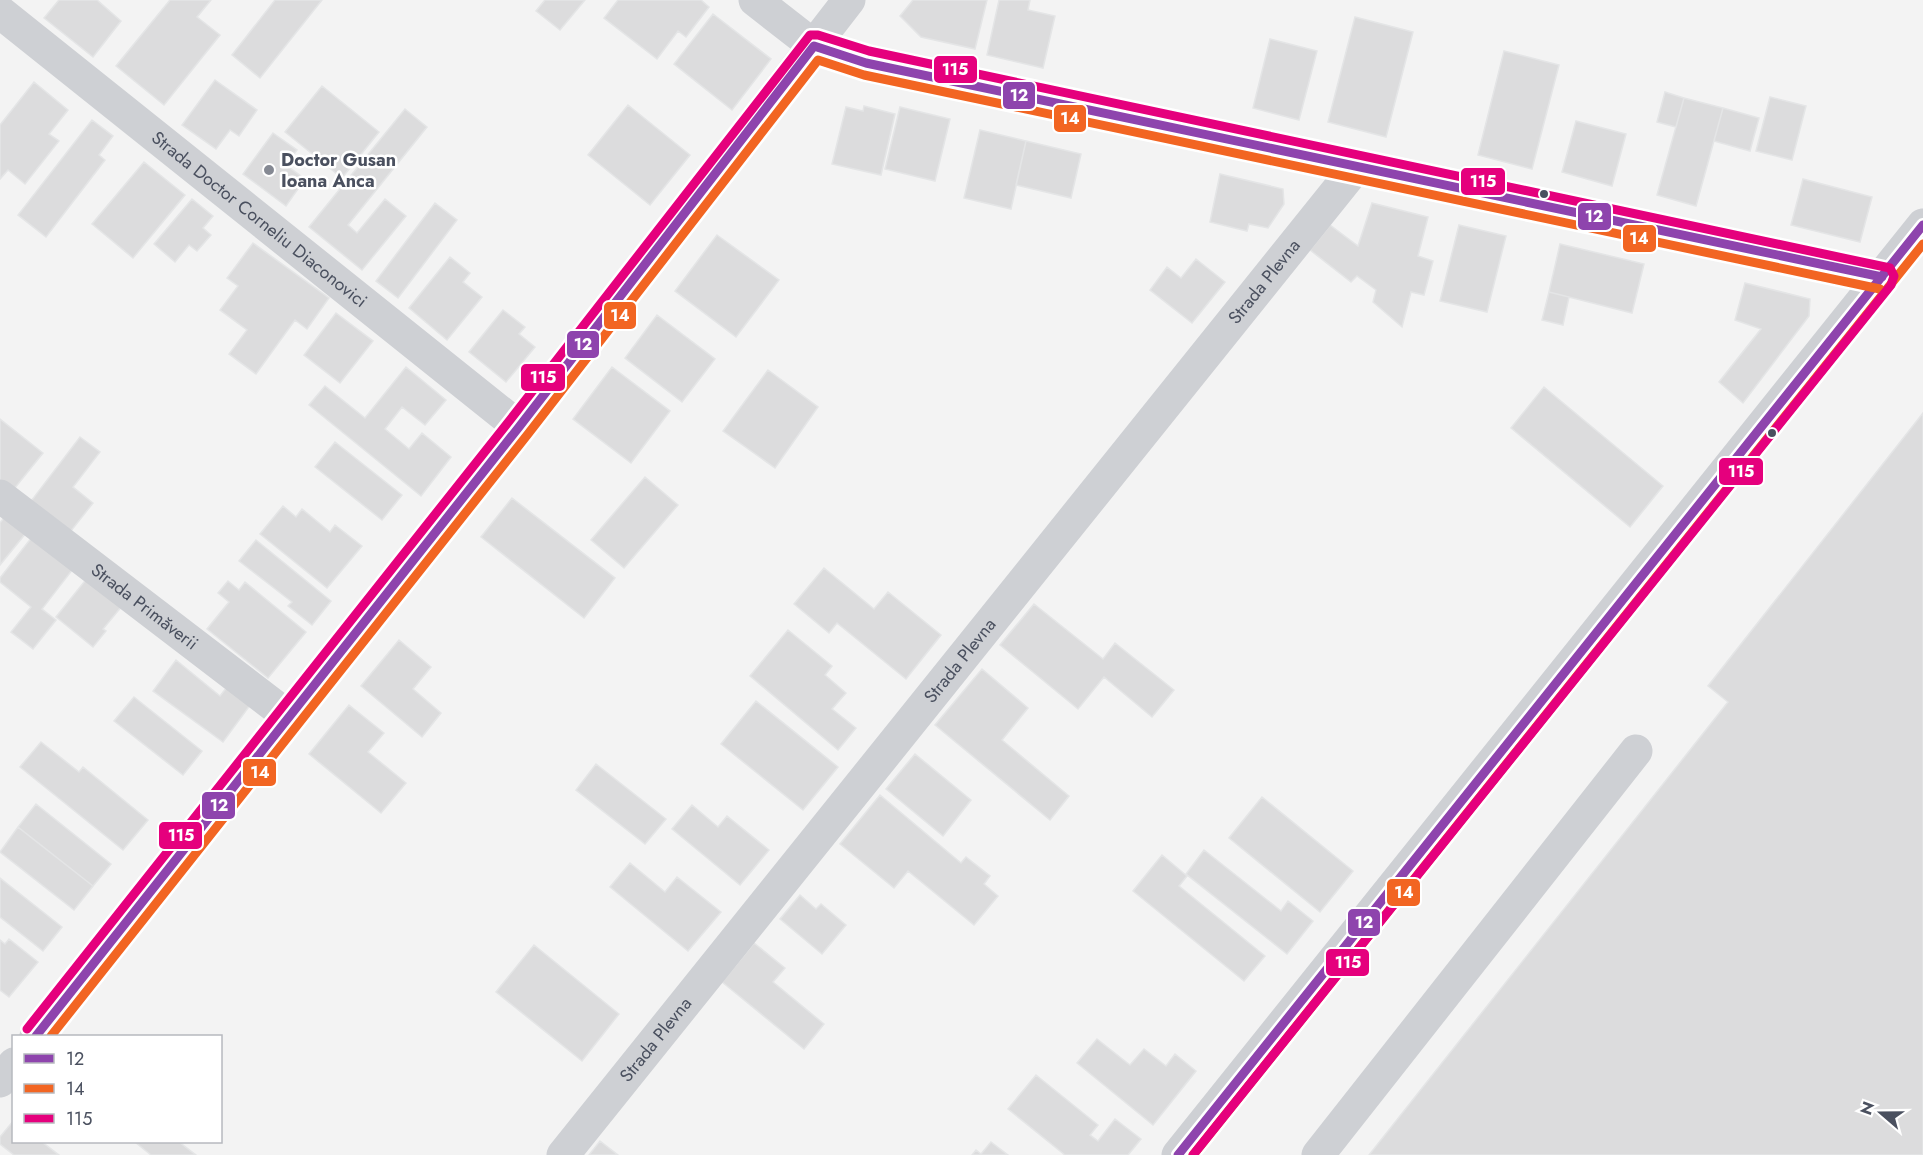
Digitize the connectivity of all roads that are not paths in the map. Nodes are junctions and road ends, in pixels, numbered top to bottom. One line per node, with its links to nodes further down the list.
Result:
1 (755, 0): 4 (street)
2 (849, 0): 4 (street)
3 (0, 12): 8 (street, Strada Doctor Corneliu Diaconovici)
4 (814, 46): 5 (street); 8 (street)
5 (1357, 166): 7 (street); 15 (street, Strada Plevna)
6 (1923, 225): 7 (street)
7 (1882, 277): 16 (street)
8 (519, 427): 10 (street)
9 (0, 496): 10 (street, Strada Primăverii)
10 (289, 717): 12 (street)
11 (1636, 751): 17 (street)
12 (37, 1035)
13 (12, 1066): 14 (street)
14 (0, 1081)
15 (563, 1155)
16 (1178, 1155)
17 (1318, 1155)

